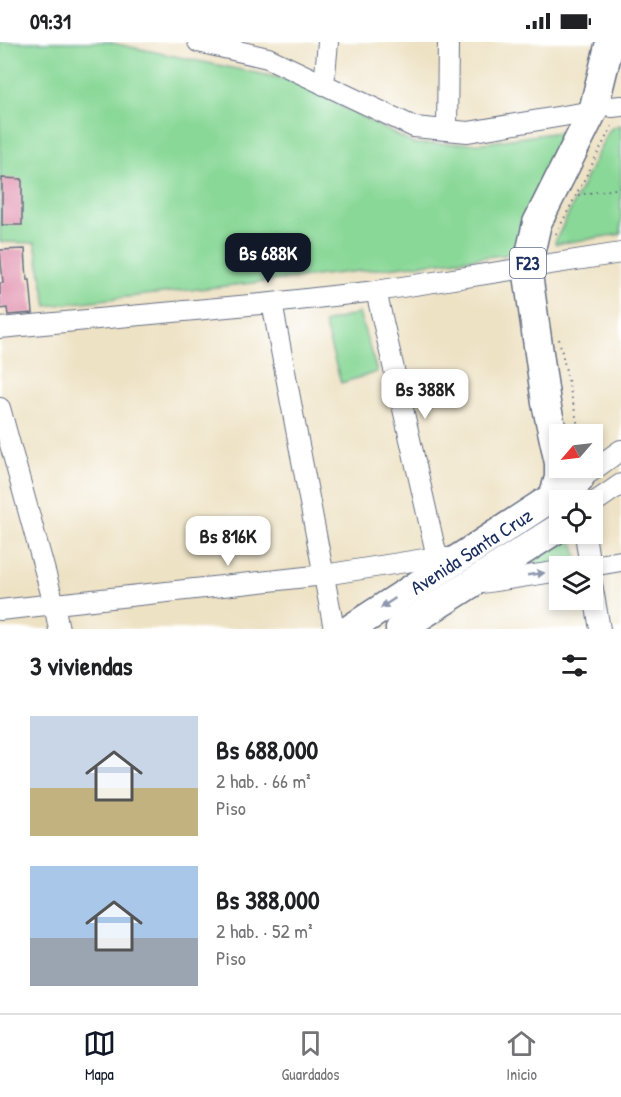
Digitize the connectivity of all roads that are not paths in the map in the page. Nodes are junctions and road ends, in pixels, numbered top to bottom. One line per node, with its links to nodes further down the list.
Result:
1 (198, 42): 6 (street)
2 (328, 42): 6 (street)
3 (448, 42): 8 (street)
4 (610, 42): 7 (highway, F23)
5 (621, 80): 7 (highway, F23)
6 (324, 85): 8 (street)
7 (609, 108): 8 (street); 10 (highway, F23)
8 (447, 130)
9 (621, 253): 10 (street)
10 (534, 265): 11 (street); 15 (highway, F23); 18 (highway, F23)
11 (376, 291): 12 (street); 21 (street)
12 (272, 303): 13 (street); 25 (street)
13 (0, 328)
14 (0, 408): 27 (street)
15 (568, 424)
16 (621, 450): 18 (street, Avenida Santa Cruz)
17 (621, 484): 18 (street, Avenida Santa Cruz)
18 (576, 490)
19 (549, 504): 21 (highway, Avenida Santa Cruz)
20 (549, 534): 26 (highway, Avenida Santa Cruz)
21 (446, 558): 25 (street); 32 (highway, Avenida Santa Cruz, one-way to 32)
22 (621, 561): 23 (street)
23 (603, 564)
24 (549, 572): 26 (street, one-way to 24)
25 (324, 575): 27 (street); 31 (street)
26 (471, 586): 33 (highway, Avenida Santa Cruz)
27 (54, 604): 28 (street); 30 (street)
28 (0, 610)
29 (597, 610): 34 (street)
30 (58, 629)
31 (334, 629)
32 (350, 629)
33 (400, 629)
34 (600, 629)

